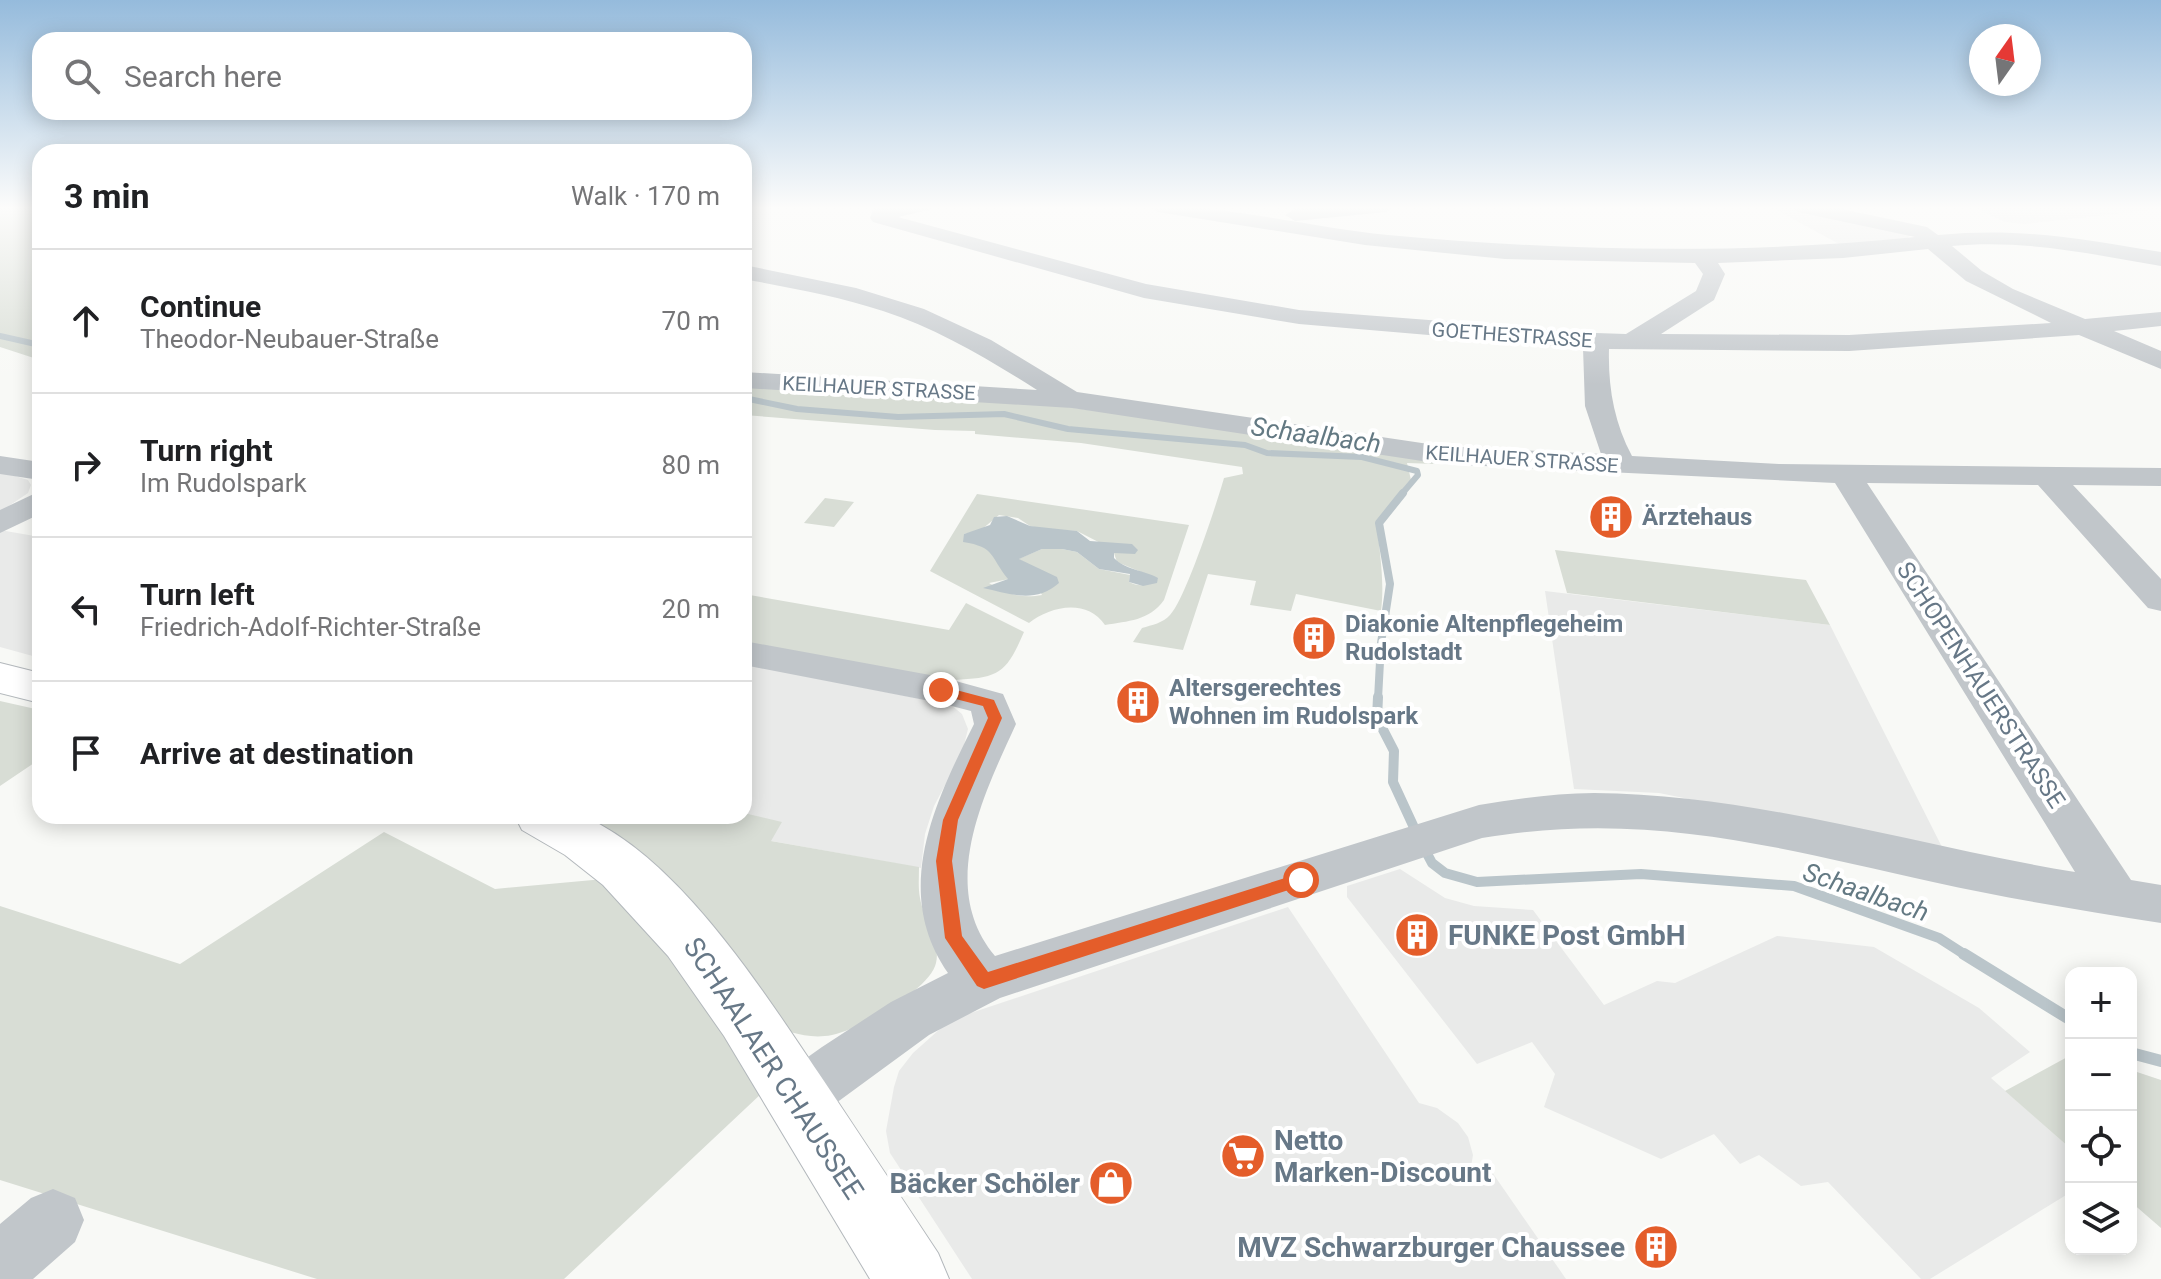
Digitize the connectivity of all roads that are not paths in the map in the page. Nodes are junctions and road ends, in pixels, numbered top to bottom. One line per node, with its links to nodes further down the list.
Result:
1 (1048, 266): 7 (street, GOETHESTRASSE)
2 (1708, 266): 8 (street)
3 (1965, 266): 6 (street)
4 (752, 274): 11 (street)
5 (2161, 319): 6 (street, GOETHESTRASSE)
6 (2080, 328): 8 (street, GOETHESTRASSE); 9 (street)
7 (1596, 341): 8 (street, GOETHESTRASSE); 13 (street)
8 (1630, 342)
9 (2161, 361)
10 (752, 380): 11 (street, KEILHAUER STRASSE)
11 (1072, 400): 13 (street, KEILHAUER STRASSE)
12 (0, 465): 14 (street)
13 (1622, 466): 15 (street, KEILHAUER STRASSE)
14 (32, 470)
15 (1845, 474): 16 (street, KEILHAUER STRASSE); 25 (street, SCHOPENHAUERSTRASSE)
16 (2047, 476): 17 (street, KEILHAUER STRASSE); 20 (street)
17 (2161, 477)
18 (32, 508): 19 (street)
19 (16, 522)
20 (2161, 600)
21 (752, 655): 26 (street)
22 (0, 678): 23 (main road)
23 (32, 686)
24 (555, 824): 27 (main road, SCHAALAER CHAUSSEE)
25 (2139, 901): 26 (street)
26 (984, 981): 27 (street)
27 (797, 1098): 30 (main road, SCHAALAER CHAUSSEE)
28 (53, 1220): 29 (street)
29 (0, 1266)
30 (912, 1279)

